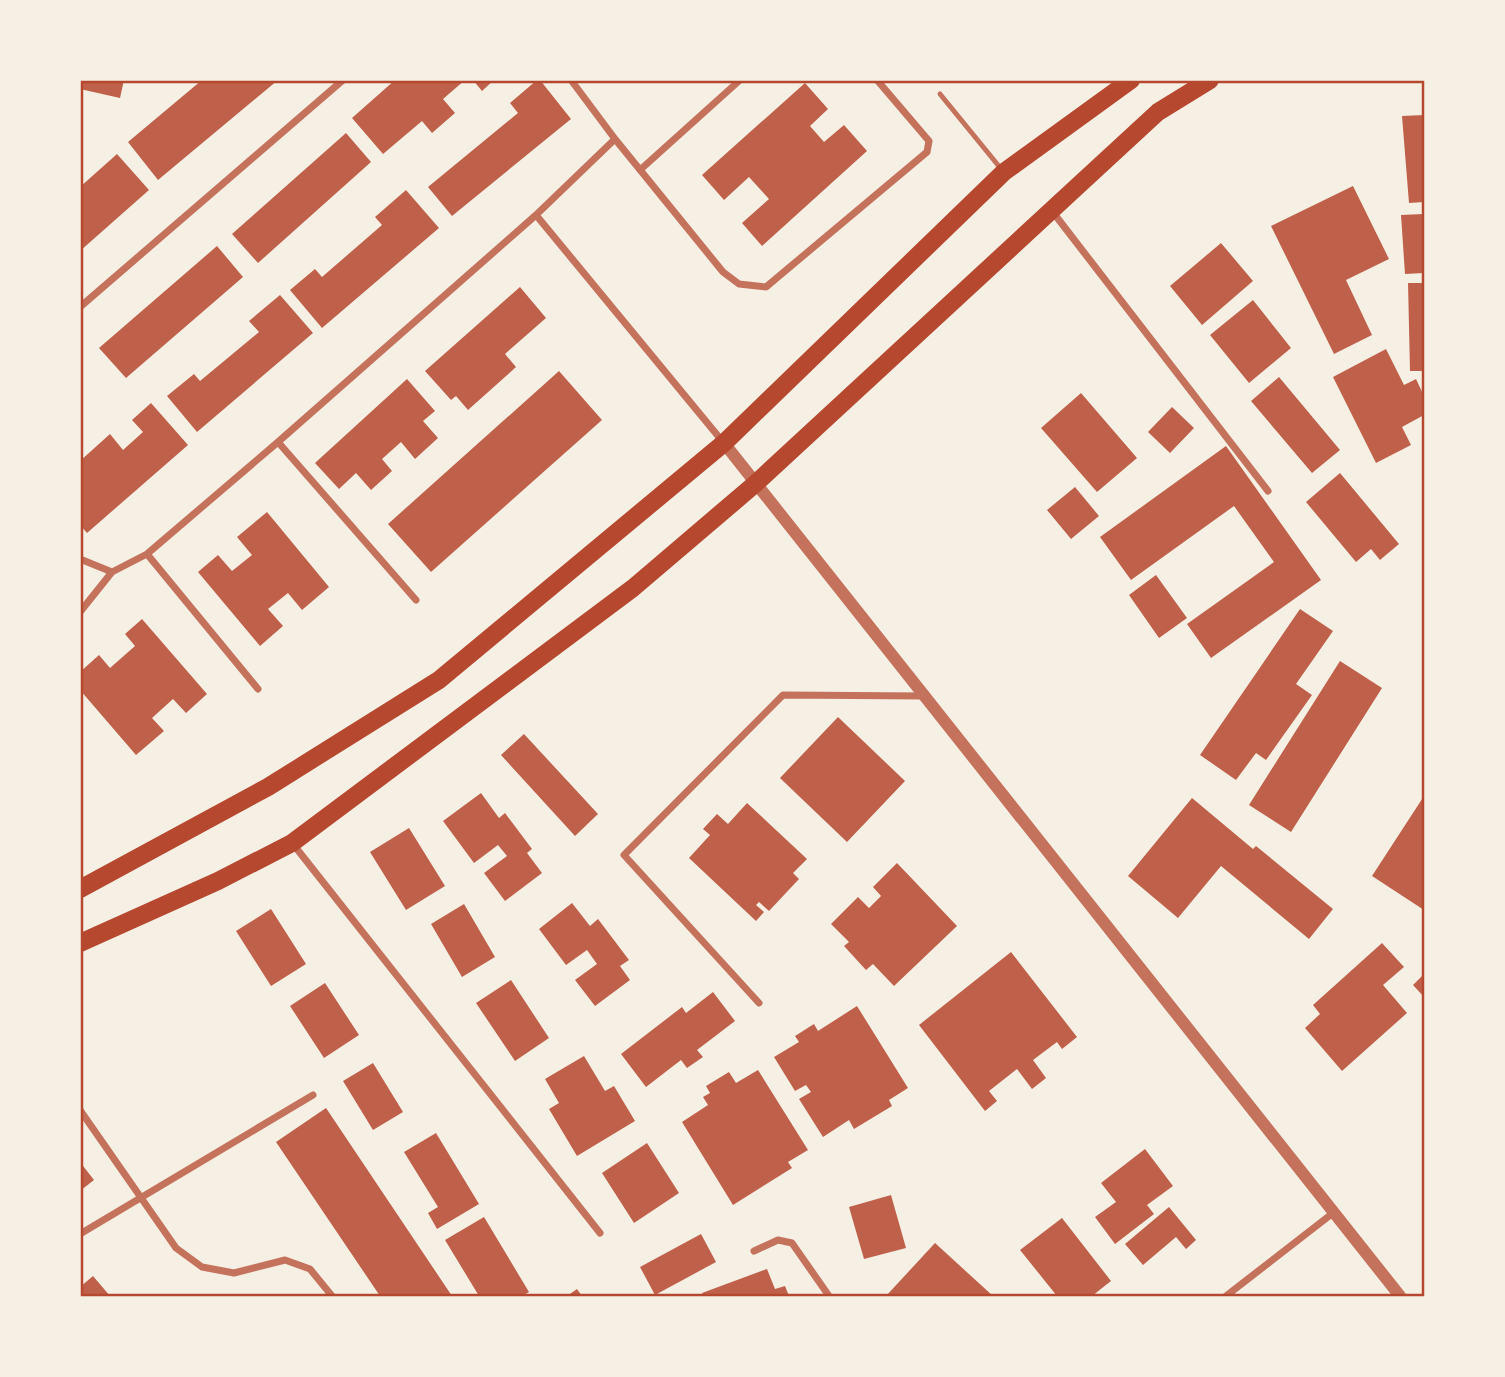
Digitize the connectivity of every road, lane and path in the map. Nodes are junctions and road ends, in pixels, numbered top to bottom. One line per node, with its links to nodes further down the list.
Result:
1 (343, 80): 13 (street)
2 (571, 80): 8 (street)
3 (740, 80): 9 (street)
4 (877, 80): 9 (street)
5 (1131, 80): 10 (main road)
6 (1210, 80): 11 (main road)
7 (940, 94): 10 (lane)
8 (615, 139): 9 (street); 12 (street)
9 (640, 170)
10 (1004, 172): 15 (main road)
11 (1051, 210): 16 (main road); 17 (street)
12 (536, 215): 14 (street); 15 (street)
13 (80, 307)
14 (278, 442): 18 (street); 21 (street)
15 (723, 443): 16 (street); 26 (main road)
16 (755, 484): 24 (street); 25 (main road)
17 (1268, 491)
18 (147, 554): 20 (street); 23 (street)
19 (80, 559): 20 (street)
20 (112, 572): 22 (street)
21 (416, 600)
22 (80, 612)
23 (258, 689)
24 (923, 696): 28 (street); 32 (street)
25 (292, 843): 27 (main road); 33 (street)
26 (80, 889)
27 (80, 943)
28 (759, 1003)
29 (313, 1095): 31 (street)
30 (80, 1110): 31 (street)
31 (142, 1199): 34 (street); 36 (street)
32 (1333, 1213): 38 (street); 39 (street)
33 (600, 1233)
34 (80, 1234)
35 (754, 1251): 37 (street)
36 (332, 1297)
37 (829, 1297)
38 (1226, 1297)
39 (1400, 1297)

